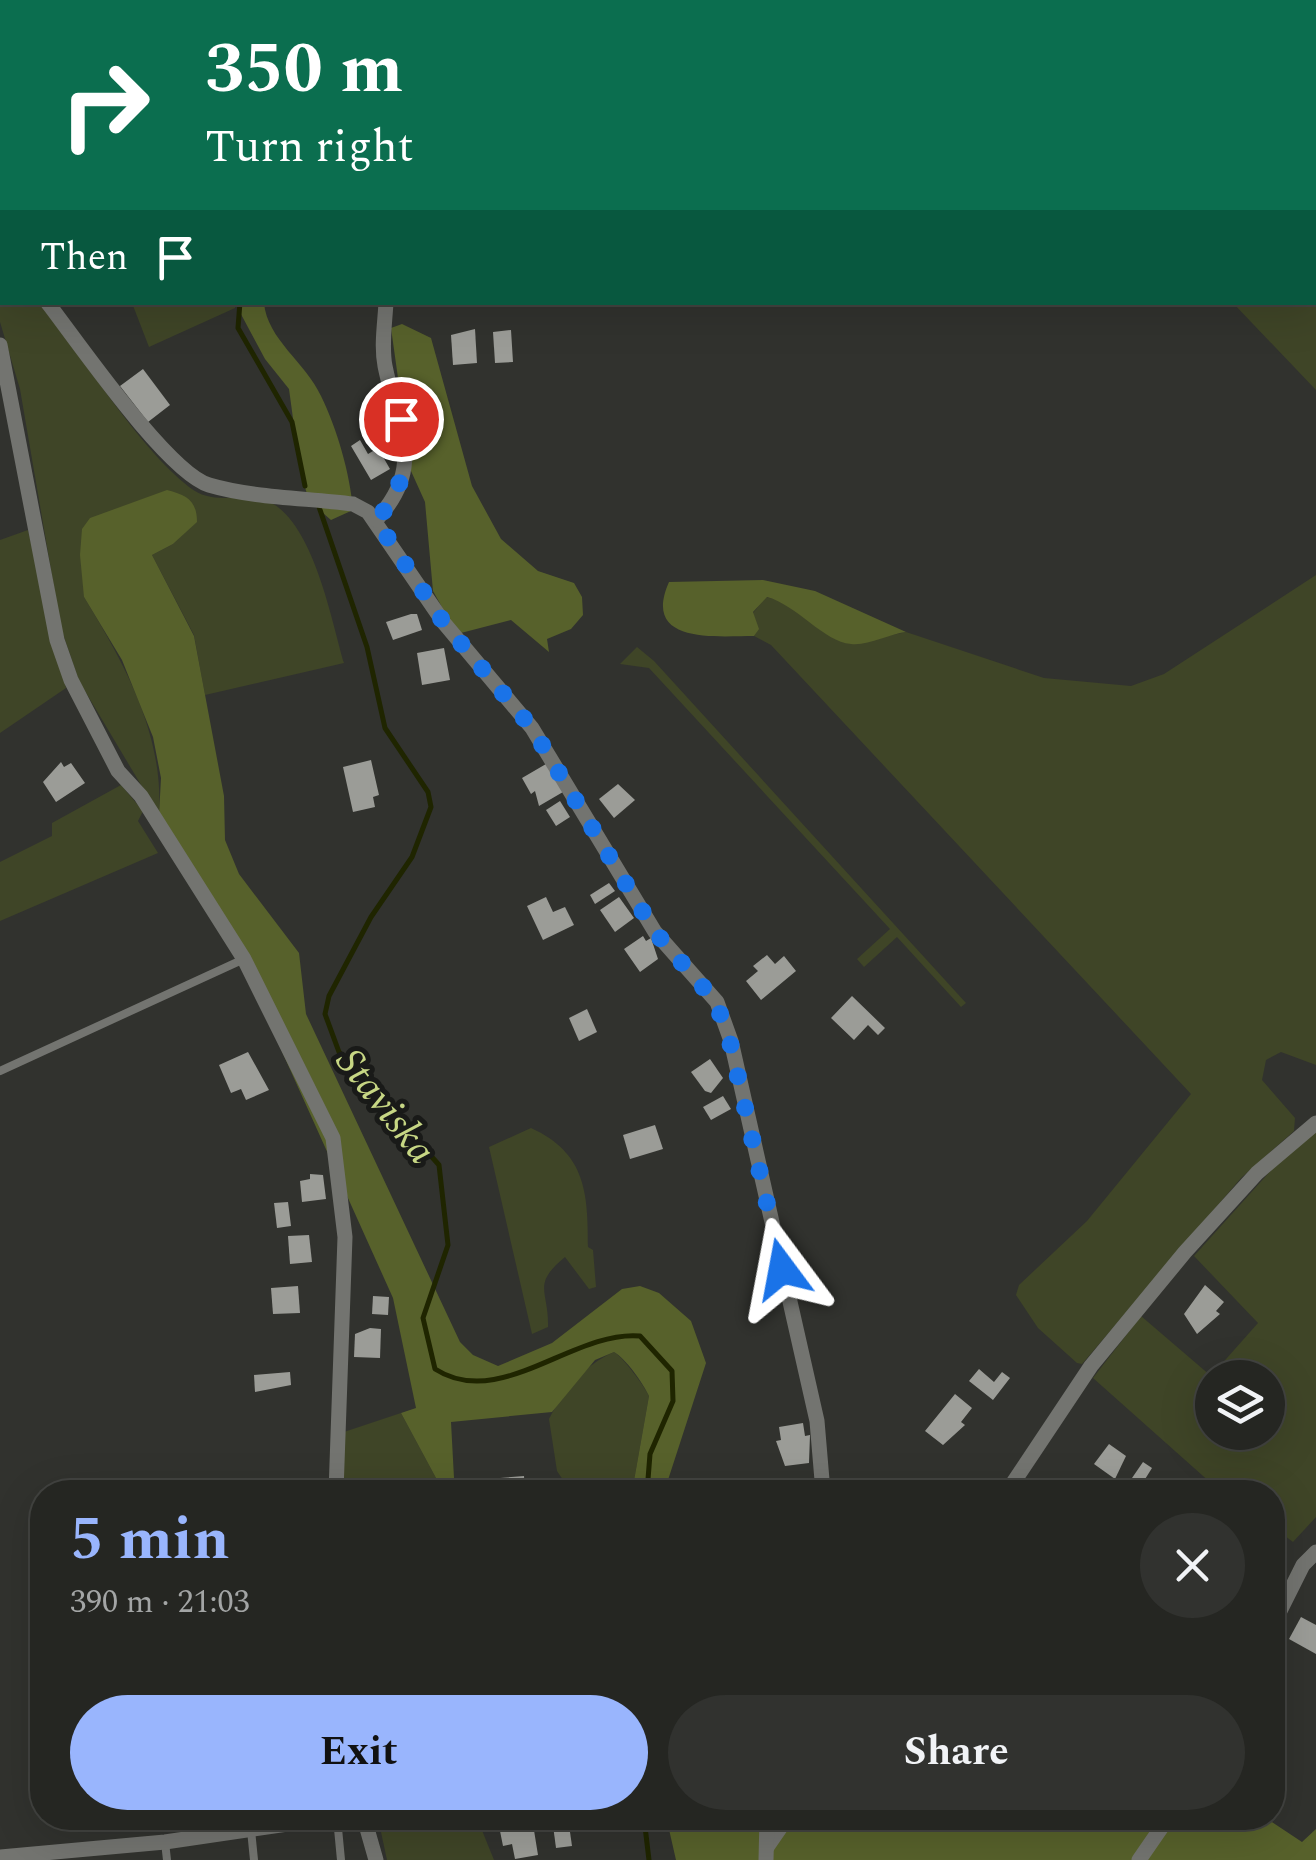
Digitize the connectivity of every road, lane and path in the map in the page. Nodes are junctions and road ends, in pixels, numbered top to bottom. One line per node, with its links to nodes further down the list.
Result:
1 (49, 305): 4 (street)
2 (386, 305): 4 (street)
3 (0, 345): 5 (street)
4 (376, 520): 9 (street)
5 (244, 959): 6 (lane); 8 (street)
6 (0, 1071)
7 (1316, 1122): 10 (street)
8 (336, 1480)
9 (823, 1480)
10 (1014, 1480)
11 (1316, 1552): 12 (street)
12 (1285, 1601)
13 (244, 1830): 19 (street)
14 (251, 1830): 24 (lane)
15 (338, 1830): 25 (lane)
16 (367, 1830): 26 (street)
17 (780, 1830): 21 (street)
18 (1160, 1830): 27 (street)
19 (165, 1842): 20 (street); 23 (lane)
20 (81, 1854): 22 (street)
21 (766, 1855)
22 (0, 1856)
23 (167, 1860)
24 (254, 1860)
25 (340, 1860)
26 (376, 1860)
27 (1139, 1860)

